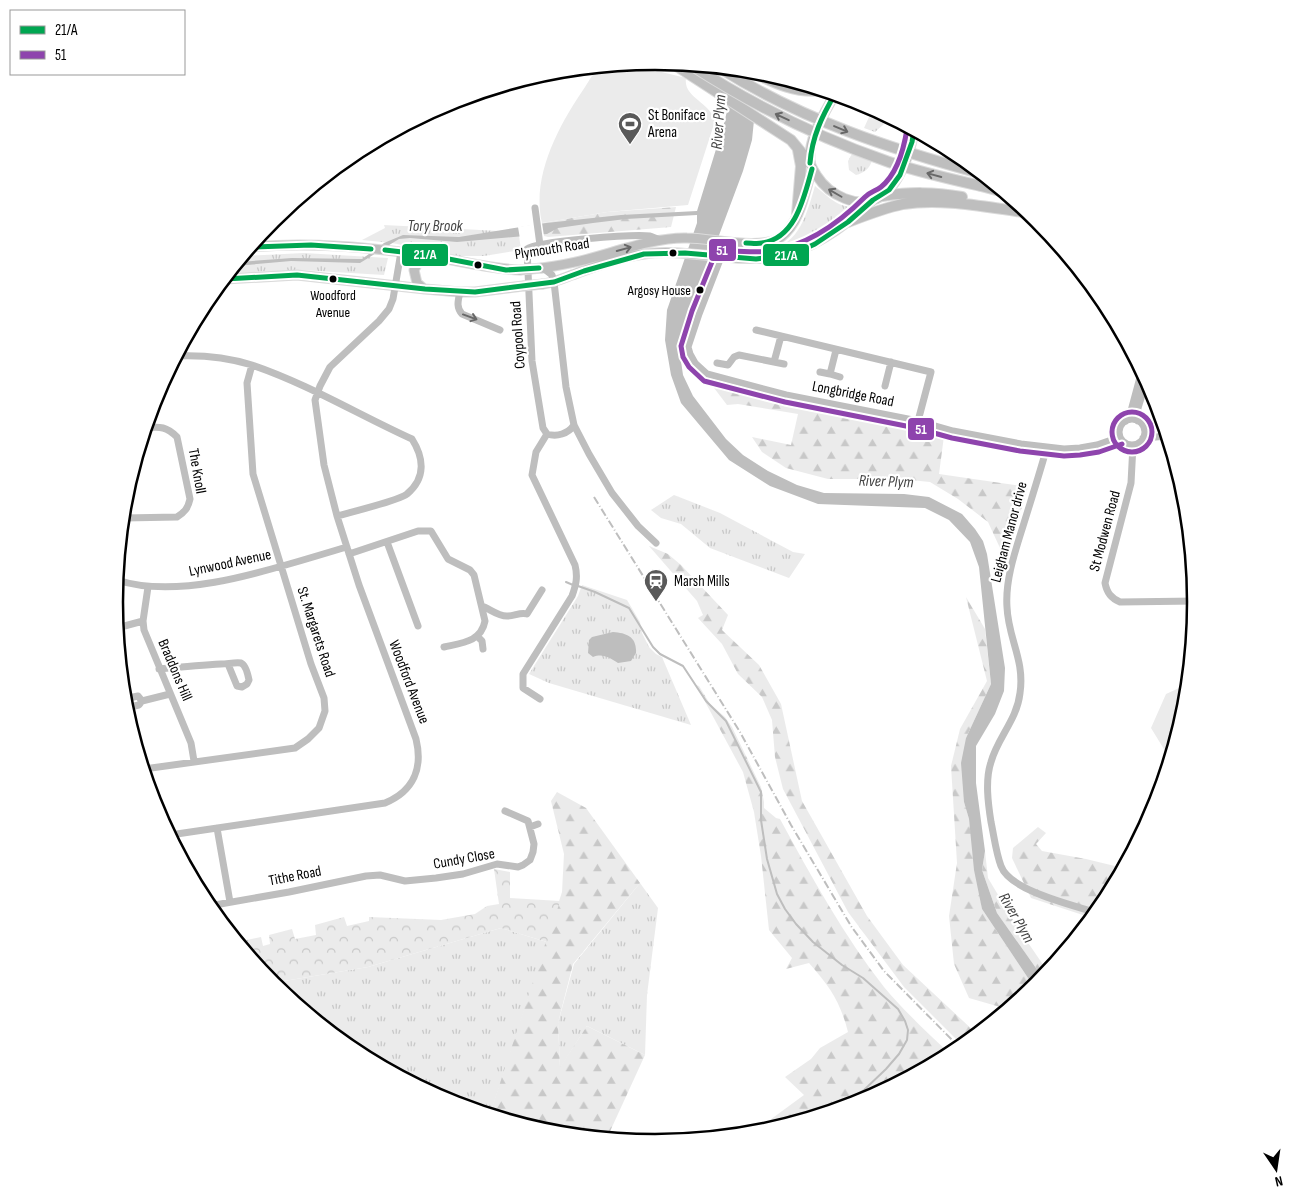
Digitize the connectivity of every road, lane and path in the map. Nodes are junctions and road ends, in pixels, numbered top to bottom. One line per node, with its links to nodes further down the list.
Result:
1 (684, 71): 8 (highway)
2 (704, 73): 11 (highway, one-way to 2, bridge)
3 (735, 77): 10 (highway, one-way to 10, bridge)
4 (778, 84): 5 (highway)
5 (805, 92)
6 (832, 100): 9 (main road, Plymouth Road)
7 (913, 136): 12 (main road, Plymouth Road)
8 (798, 148): 9 (highway); 16 (highway)
9 (811, 166): 12 (main road, one-way to 9); 16 (main road, Plymouth Road)
10 (963, 169)
11 (989, 188)
12 (877, 198): 14 (highway); 17 (main road, Plymouth Road)
13 (535, 208): 18 (street)
14 (1015, 210)
15 (1016, 211): 17 (highway)
16 (797, 214): 19 (main road, Plymouth Road)
17 (848, 222): 23 (main road, Plymouth Road)
18 (540, 241): 19 (street, Coypool Road); 53 (street, Coypool Road)
19 (662, 241): 24 (main road, Plymouth Road, one-way to 19)
20 (260, 247): 21 (main road, Plymouth Road)
21 (401, 252): 22 (main road, Plymouth Road); 27 (street, Woodford Avenue)
22 (428, 256): 24 (main road, Plymouth Road, bridge); 28 (main road)
23 (717, 256): 26 (main road, Plymouth Road); 47 (street, Longbridge Road)
24 (542, 268): 26 (street)
25 (233, 279): 27 (main road, Plymouth Road)
26 (554, 282): 29 (main road, Plymouth Road, bridge); 50 (street)
27 (395, 286): 28 (main road, Plymouth Road); 46 (street, Woodford Avenue)
28 (425, 289): 29 (main road, Plymouth Road)
29 (460, 292): 30 (street, one-way to 30)
30 (500, 330)
31 (756, 330): 32 (street)
32 (780, 336): 33 (street); 35 (street)
33 (836, 350): 36 (street); 41 (street)
34 (184, 357): 39 (street)
35 (774, 362): 37 (street); 38 (street)
36 (891, 362): 44 (street); 47 (street)
37 (717, 363)
38 (784, 364)
39 (252, 365): 46 (street); 64 (street, St. Margarets Road)
40 (820, 372): 41 (street)
41 (830, 374): 42 (street)
42 (840, 377)
43 (1139, 381): 48 (street)
44 (885, 386)
45 (1143, 389): 49 (street)
46 (317, 393): 59 (street, Woodford Avenue); 59 (street)
47 (918, 421): 58 (street, Longbridge Road)
48 (1126, 421): 49 (street); 55 (street)
49 (1141, 424): 52 (street); 56 (street)
50 (574, 425): 53 (street); 62 (street)
51 (153, 427): 60 (street, The Knoll)
52 (1160, 433)
53 (547, 434): 81 (street)
54 (1161, 436): 56 (street)
55 (1120, 437): 57 (street); 58 (street, Longbridge Road)
56 (1143, 438): 57 (street)
57 (1134, 445): 68 (street, St Modwen Road)
58 (1047, 447): 93 (street, Leigham Manor drive)
59 (337, 516): 63 (street, Woodford Avenue)
60 (130, 519)
61 (387, 542): 63 (street, Lynwood Avenue); 69 (street, Lynwood Avenue); 72 (street)
62 (656, 543)
63 (348, 551): 64 (street, Lynwood Avenue); 88 (street, Woodford Avenue)
64 (280, 566): 66 (street, Lynwood Avenue); 83 (street, St. Margarets Road)
65 (124, 582): 66 (street, Lynwood Avenue)
66 (148, 587): 70 (street, Braddons Hill)
67 (542, 590): 69 (street)
68 (1188, 601)
69 (482, 606): 73 (street)
70 (143, 621): 71 (street); 77 (street, Braddons Hill)
71 (124, 626)
72 (418, 626)
73 (478, 637): 74 (street); 75 (street)
74 (444, 647)
75 (484, 649)
76 (228, 664): 77 (street)
77 (159, 669): 78 (street, Braddons Hill)
78 (170, 694): 80 (street); 83 (street, Braddons Hill)
79 (132, 697): 80 (street)
80 (142, 700): 82 (street)
81 (540, 700)
82 (134, 706)
83 (194, 761): 84 (street, St. Margarets Road)
84 (150, 768)
85 (505, 811): 87 (street)
86 (538, 824): 87 (street)
87 (530, 826): 90 (street, Cundy Close)
88 (217, 828): 89 (street, Woodford Avenue); 91 (street)
89 (177, 834)
90 (366, 876): 91 (street, Tithe Road)
91 (230, 902): 92 (street, Tithe Road)
92 (218, 904)
93 (1090, 910)

